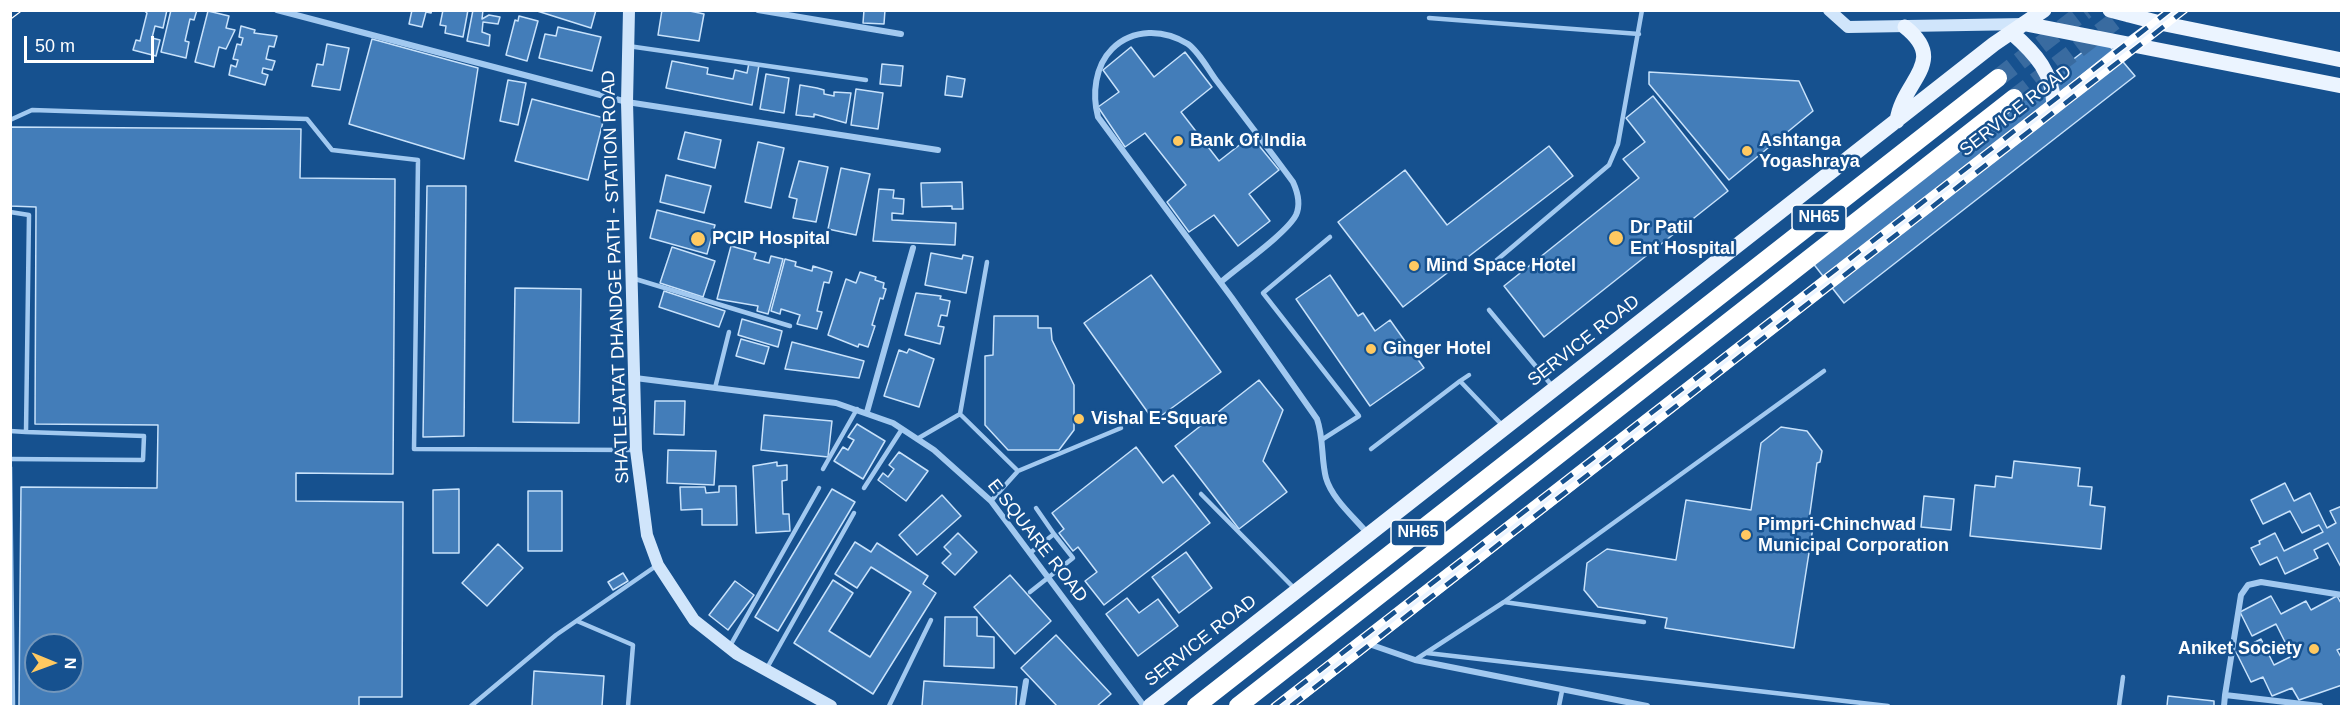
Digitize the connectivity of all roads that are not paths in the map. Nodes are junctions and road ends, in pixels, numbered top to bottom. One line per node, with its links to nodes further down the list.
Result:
1 (277, 10): 23 (street)
2 (758, 10): 14 (street)
3 (1642, 10): 15 (lane)
4 (1829, 10): 12 (main road)
5 (2044, 10): 10 (main road, SERVICE ROAD)
6 (2110, 10): 11 (main road)
7 (2177, 10): 11 (main road, SERVICE ROAD)
8 (629, 11): 17 (main road, SHATLEJATAT DHANDGE PATH - STATION ROAD)
9 (1429, 18): 15 (lane)
10 (2026, 24): 12 (main road); 13 (main road, SERVICE ROAD); 16 (main road)
11 (2160, 24): 16 (main road, SERVICE ROAD); 18 (main road)
12 (1905, 27): 26 (main road)
13 (2012, 33): 24 (main road); 26 (main road, SERVICE ROAD)
14 (902, 34)
15 (1639, 34): 32 (lane)
16 (2131, 44): 21 (main road); 24 (main road, SERVICE ROAD)
17 (628, 46): 20 (lane); 23 (main road, SHATLEJATAT DHANDGE PATH - STATION ROAD)
18 (2342, 60)
19 (1998, 78): 95 (highway, NH65)
20 (866, 80)
21 (2342, 86)
22 (2014, 98): 96 (highway, NH65)
23 (627, 102): 27 (street); 33 (main road, SHATLEJATAT DHANDGE PATH - STATION ROAD)
24 (2055, 106): 78 (main road, SERVICE ROAD)
25 (10, 120): 55 (lane)
26 (1897, 121): 43 (main road, SERVICE ROAD)
27 (938, 150)
28 (10, 212): 51 (lane)
29 (1330, 237): 53 (lane)
30 (913, 248): 45 (street)
31 (987, 262): 46 (lane)
32 (1491, 265)
33 (632, 278): 36 (lane); 40 (main road, SHATLEJATAT DHANDGE PATH - STATION ROAD)
34 (1221, 282): 34 (street); 53 (street)
35 (1489, 310): 43 (lane)
36 (790, 326)
37 (729, 332): 42 (lane)
38 (1824, 371): 74 (lane)
39 (1469, 375): 41 (lane)
40 (635, 378): 42 (street, E SQUARE ROAD); 55 (main road, SHATLEJATAT DHANDGE PATH - STATION ROAD)
41 (1460, 381): 48 (lane); 54 (lane)
42 (716, 388): 44 (street, E SQUARE ROAD)
43 (1554, 389): 48 (main road, SERVICE ROAD)
44 (857, 409): 45 (street, E SQUARE ROAD); 58 (lane)
45 (867, 412): 49 (street, E SQUARE ROAD)
46 (960, 414): 52 (lane); 59 (lane)
47 (1121, 428): 59 (lane)
48 (1505, 428): 67 (main road, SERVICE ROAD)
49 (902, 429): 52 (street, E SQUARE ROAD); 61 (lane)
50 (10, 431): 51 (lane)
51 (26, 432): 56 (lane)
52 (917, 439): 63 (street, E SQUARE ROAD)
53 (1323, 439): 67 (street)
54 (1371, 449)
55 (636, 450): 69 (main road, SHATLEJATAT DHANDGE PATH - STATION ROAD)
56 (10, 459)
57 (10, 468): 87 (lane)
58 (823, 469)
59 (1018, 471): 63 (lane)
60 (819, 488): 79 (lane)
61 (864, 488)
62 (1201, 494): 71 (lane)
63 (991, 501): 68 (street, E SQUARE ROAD)
64 (1036, 508): 66 (lane)
65 (854, 513): 82 (lane)
66 (1054, 534): 68 (lane); 70 (lane)
67 (1369, 534): 71 (main road, SERVICE ROAD)
68 (1030, 553): 70 (street, E SQUARE ROAD)
69 (658, 565): 76 (lane); 79 (main road, SHATLEJATAT DHANDGE PATH - STATION ROAD)
70 (1048, 576): 72 (lane); 93 (street, E SQUARE ROAD)
71 (1297, 591): 94 (main road, SERVICE ROAD)
72 (1029, 592)
73 (2342, 595): 86 (street)
74 (1504, 602): 77 (lane); 80 (lane)
75 (931, 620): 91 (lane)
76 (577, 621): 88 (lane); 89 (lane)
77 (1644, 622)
78 (1366, 643): 81 (street); 97 (main road, SERVICE ROAD)
79 (729, 648): 82 (main road, SHATLEJATAT DHANDGE PATH - STATION ROAD)
80 (1427, 652): 81 (lane); 100 (lane)
81 (1415, 660): 85 (street)
82 (766, 670): 90 (main road, SHATLEJATAT DHANDGE PATH - STATION ROAD)
83 (2123, 677): 101 (lane)
84 (1026, 681): 92 (street)
85 (1562, 691): 98 (lane); 99 (street)
86 (2225, 695): 102 (street); 103 (street)
87 (13, 706)
88 (471, 706)
89 (628, 706)
90 (831, 706)
91 (889, 706)
92 (1022, 706)
93 (1144, 706)
94 (1150, 706)
95 (1196, 706)
96 (1238, 706)
97 (1284, 706)
98 (1559, 706)
99 (1647, 706)
100 (1888, 706)
101 (2119, 706)
102 (2224, 706)
103 (2320, 706)

